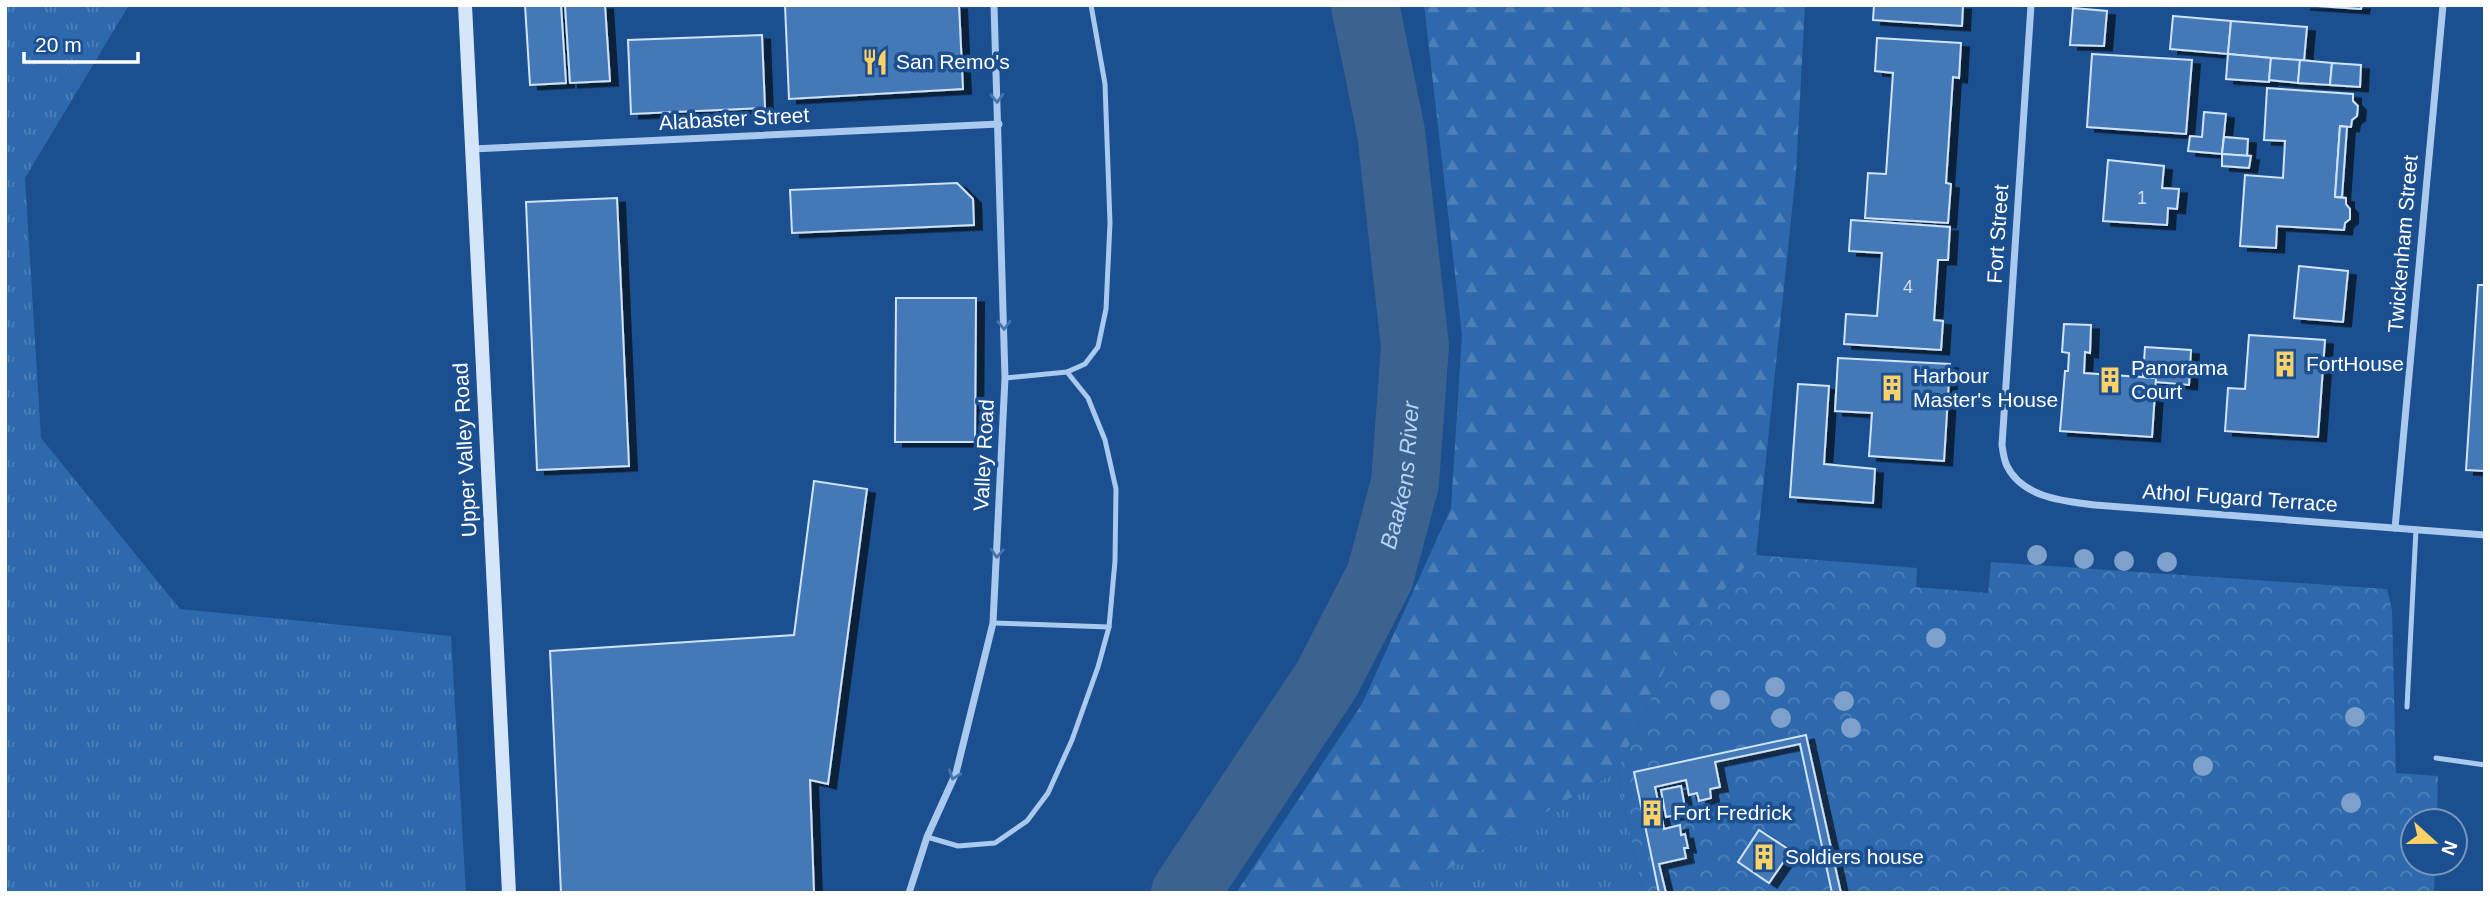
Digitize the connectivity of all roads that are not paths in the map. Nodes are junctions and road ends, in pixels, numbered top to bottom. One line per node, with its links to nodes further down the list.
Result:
1 (465, 5): 7 (street, Upper Valley Road)
2 (994, 5): 6 (street, Valley Road, one-way to 6)
3 (1091, 5): 8 (lane)
4 (2031, 5): 10 (street, Fort Street)
5 (2443, 5): 11 (street, Twickenham Street)
6 (999, 124): 7 (street, Alabaster Street); 9 (street, Valley Road, one-way to 9)
7 (471, 149): 20 (street, Upper Valley Road)
8 (1067, 372): 9 (lane); 15 (lane)
9 (1005, 378): 14 (street, Valley Road, one-way to 14)
10 (2006, 465): 11 (street, Athol Fugard Terrace)
11 (2395, 528): 12 (street, Athol Fugard Terrace)
12 (2416, 529): 13 (street, Athol Fugard Terrace); 16 (lane)
13 (2485, 535)
14 (993, 623): 15 (lane); 19 (street, Valley Road, one-way to 19)
15 (1109, 627): 19 (lane)
16 (2407, 707)
17 (2436, 758): 18 (lane)
18 (2485, 765)
19 (927, 837): 21 (street, Valley Road)
20 (509, 893)
21 (908, 893)

